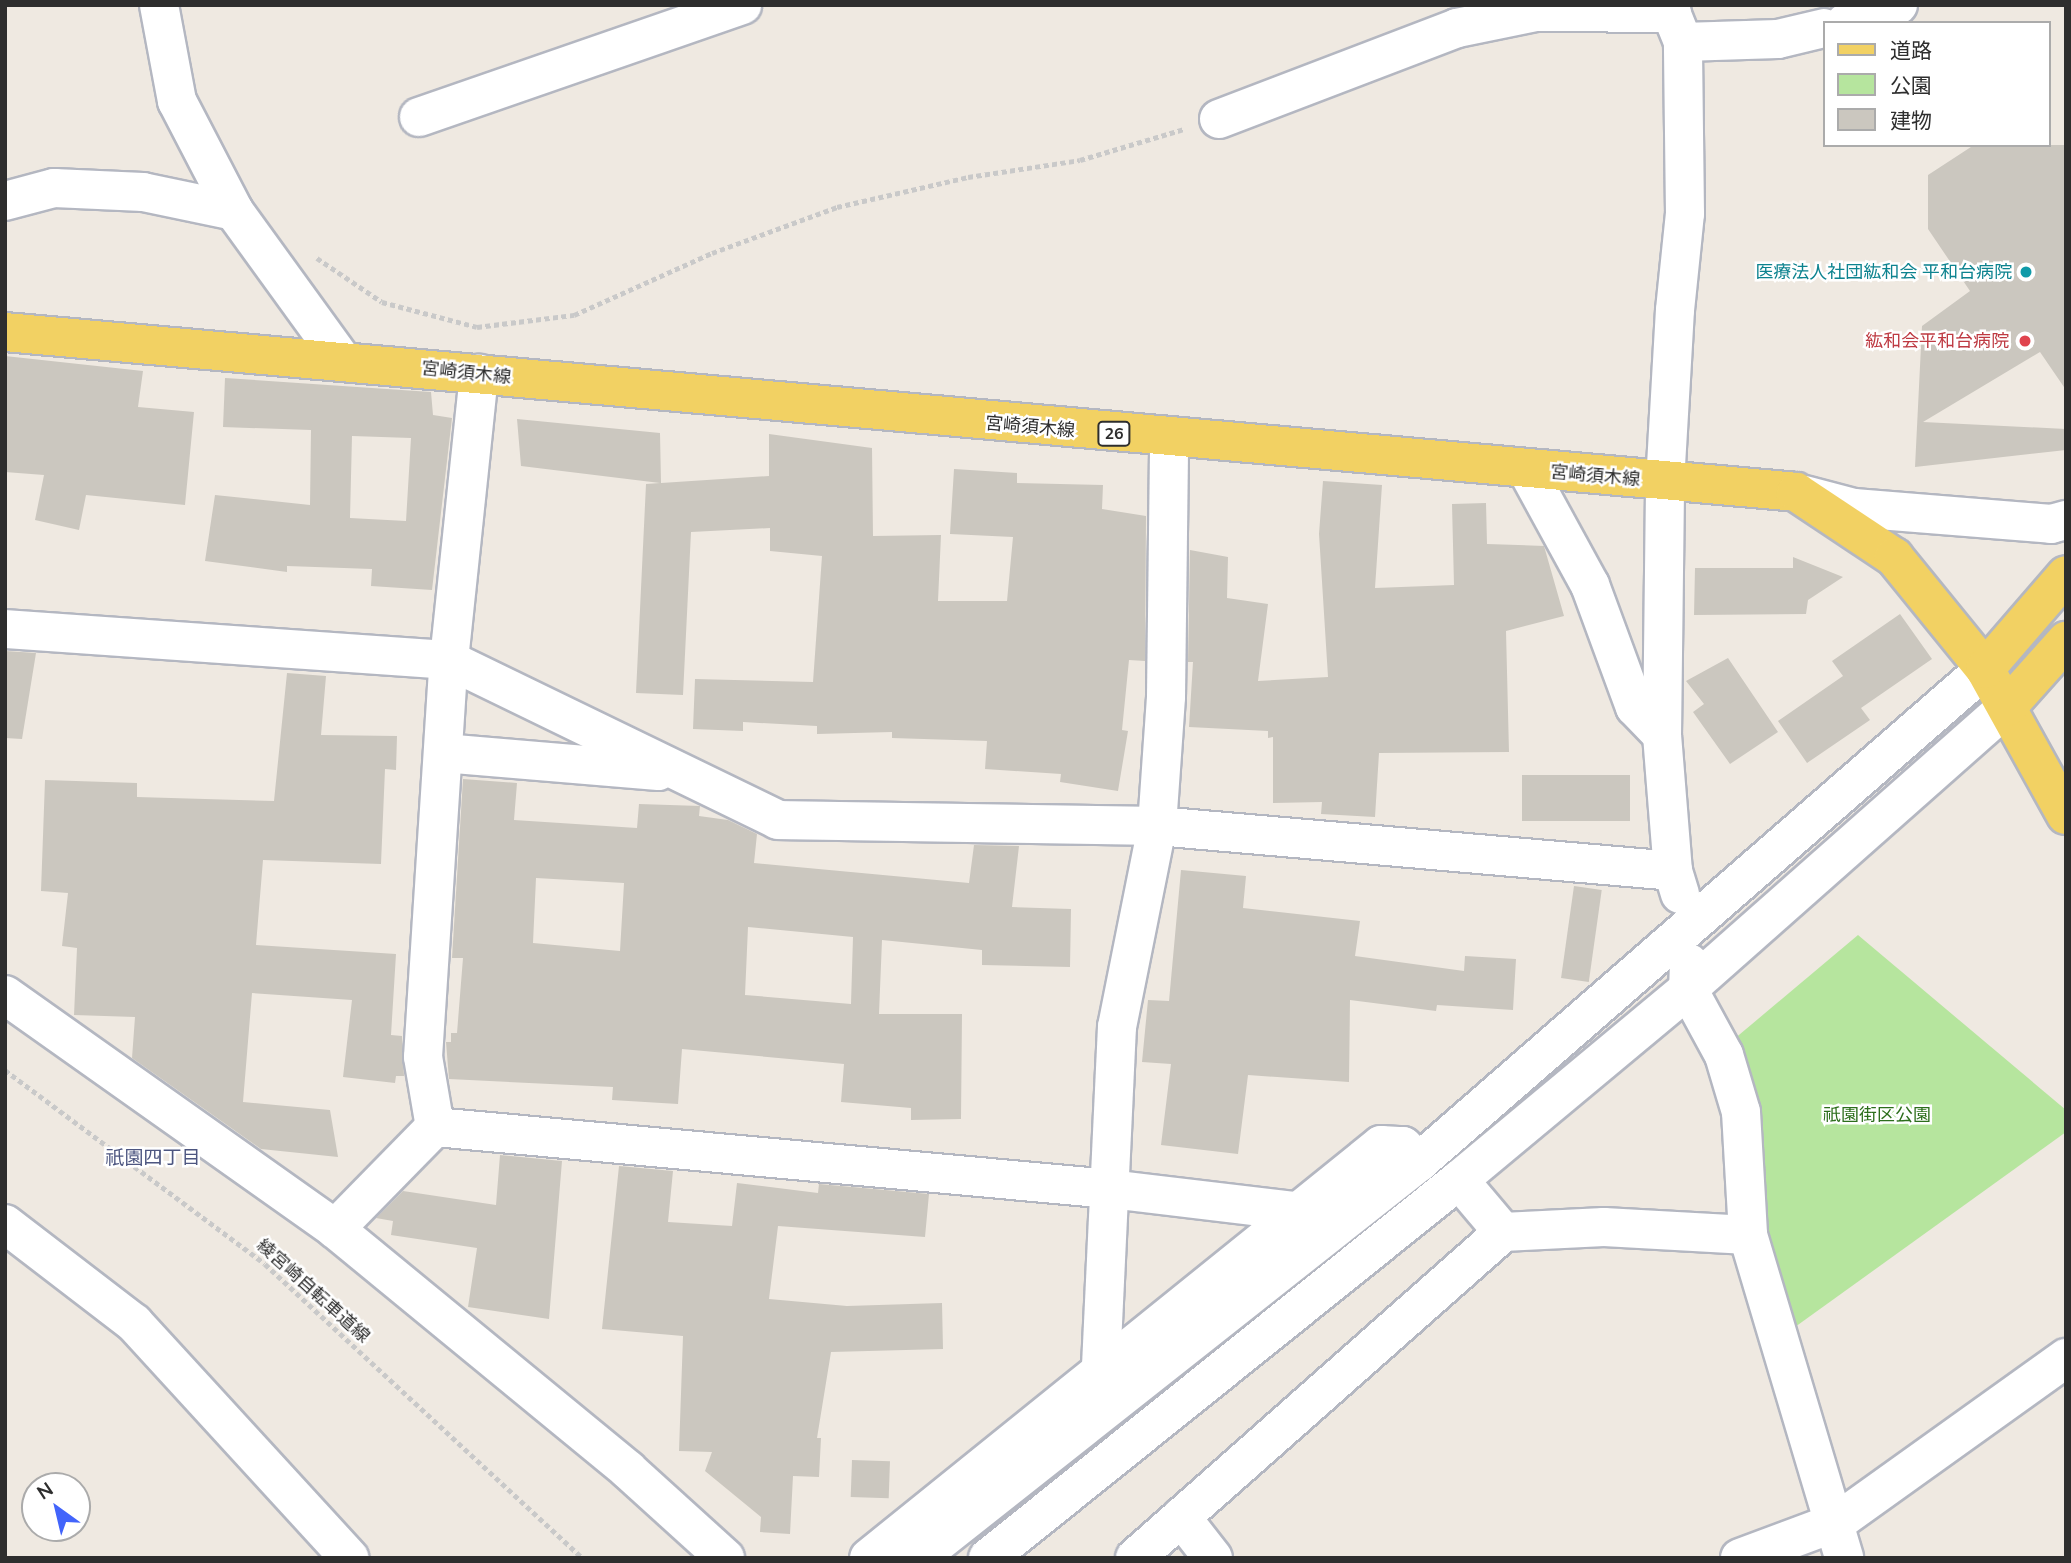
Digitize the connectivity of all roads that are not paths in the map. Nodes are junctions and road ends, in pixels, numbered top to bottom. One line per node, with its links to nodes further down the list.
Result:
1 (159, 5): 10 (street)
2 (742, 5): 7 (street)
3 (1898, 5): 5 (street)
4 (1675, 20): 6 (street); 8 (street); 16 (street)
5 (1851, 21)
6 (1822, 28)
7 (419, 117)
8 (1219, 119)
9 (5, 201): 10 (street)
10 (234, 211): 12 (street)
11 (5, 332): 12 (main road, 宮崎須木線 / 26)
12 (342, 360): 13 (main road, 宮崎須木線 / 26)
13 (479, 374): 14 (main road, 宮崎須木線 / 26); 22 (street)
14 (1169, 440): 15 (main road, 宮崎須木線 / 26); 29 (street)
15 (1527, 470): 16 (main road, 宮崎須木線 / 26); 25 (street)
16 (1665, 483): 17 (main road, 宮崎須木線 / 26); 25 (street)
17 (1796, 492): 18 (street); 23 (main road, 宮崎須木線 / 26)
18 (2066, 520)
19 (2066, 575): 23 (main road)
20 (5, 629): 22 (street)
21 (2066, 641): 24 (main road)
22 (449, 660): 26 (street); 27 (street)
23 (1985, 669): 24 (main road, 宮崎須木線 / 26); 31 (street)
24 (2007, 708): 28 (main road, 宮崎須木線 / 26); 32 (street)
25 (1662, 736): 30 (street)
26 (443, 753): 27 (street); 34 (street)
27 (681, 773): 29 (street)
28 (2066, 815)
29 (1157, 826): 30 (street); 37 (street)
30 (1673, 871): 31 (street)
31 (1690, 926): 32 (street); 35 (street)
32 (1688, 989): 36 (street); 42 (street)
33 (5, 995): 40 (street)
34 (435, 1127): 37 (street); 40 (street)
35 (1419, 1162): 38 (street); 50 (street)
36 (1459, 1180): 41 (street); 51 (street)
37 (1110, 1189): 38 (street); 44 (street)
38 (1302, 1212): 44 (street)
39 (5, 1224): 47 (street)
40 (335, 1229): 48 (street)
41 (1503, 1232): 42 (street); 45 (street)
42 (1748, 1235): 46 (street)
43 (2066, 1358): 46 (street)
44 (1101, 1366): 49 (street)
45 (1181, 1517): 52 (street); 53 (street)
46 (1841, 1540): 54 (street)
47 (349, 1558)
48 (725, 1558)
49 (869, 1558)
50 (918, 1558)
51 (988, 1558)
52 (1135, 1558)
53 (1213, 1558)
54 (1740, 1558)

